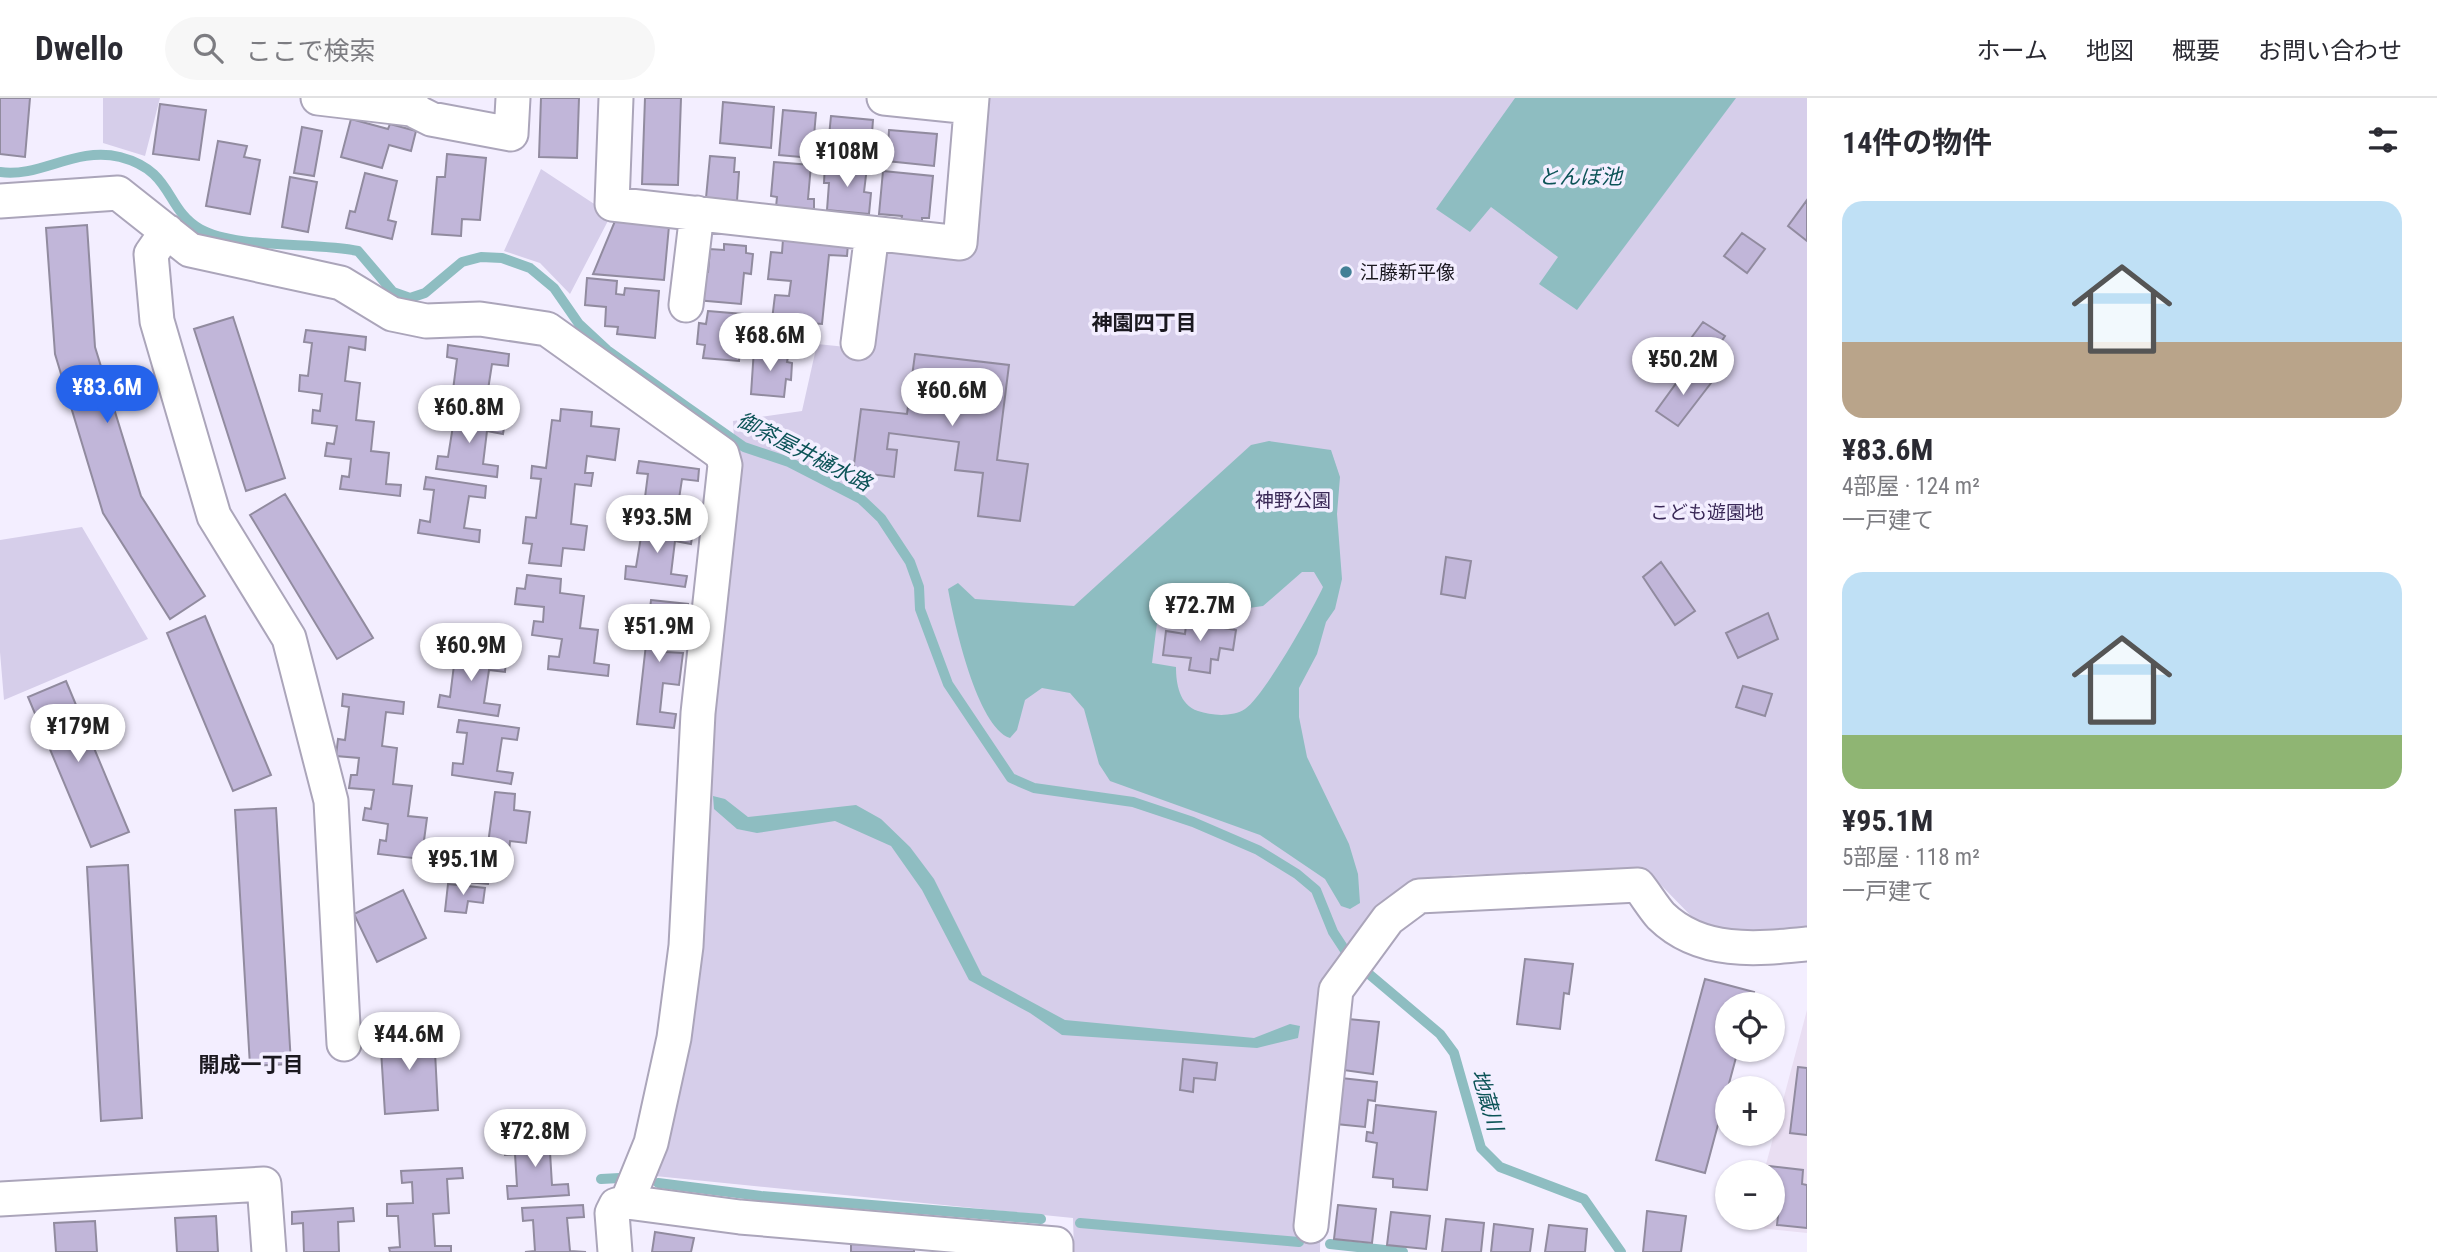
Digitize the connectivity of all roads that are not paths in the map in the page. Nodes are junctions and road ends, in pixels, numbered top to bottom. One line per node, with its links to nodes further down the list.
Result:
1 (318, 98): 6 (street)
2 (513, 98): 6 (street)
3 (616, 98): 8 (street)
4 (884, 98): 5 (street)
5 (972, 102): 10 (street)
6 (411, 103)
7 (0, 201): 9 (street)
8 (697, 214): 10 (street); 11 (street)
9 (167, 231): 14 (street); 16 (street)
10 (872, 233): 12 (street)
11 (686, 305)
12 (858, 343)
13 (1807, 944): 17 (street)
14 (344, 1044)
15 (0, 1199): 18 (street)
16 (627, 1202): 19 (street); 20 (street)
17 (1311, 1226)
18 (269, 1252)
19 (615, 1252)
20 (1056, 1252)

